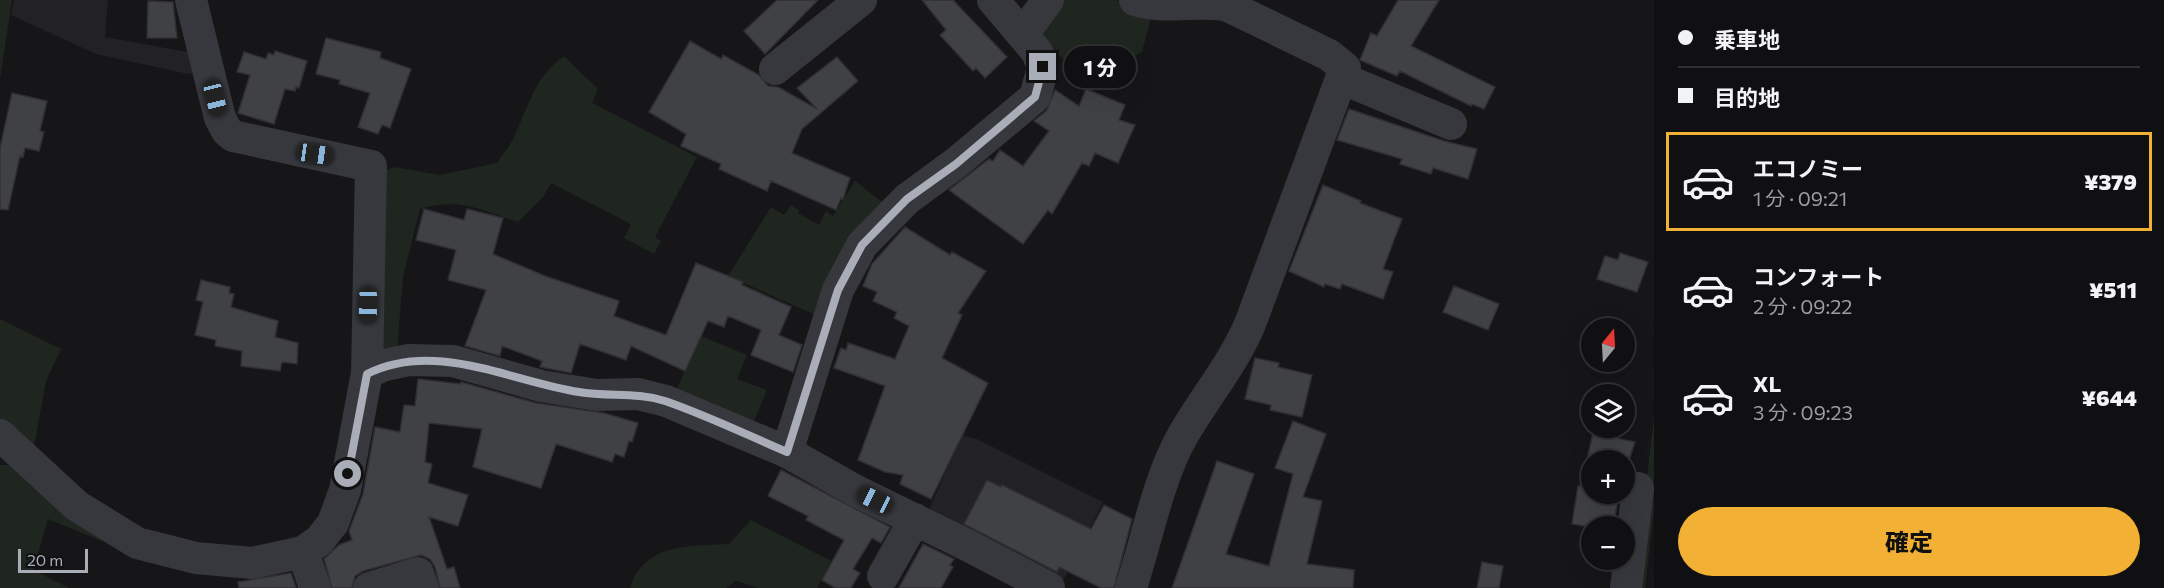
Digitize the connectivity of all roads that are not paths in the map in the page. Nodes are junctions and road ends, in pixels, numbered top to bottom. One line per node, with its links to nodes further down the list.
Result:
1 (191, 0): 10 (street)
2 (861, 0): 7 (street)
3 (993, 0): 6 (street)
4 (1048, 0): 6 (street)
5 (1135, 0): 8 (street)
6 (1023, 34): 12 (street)
7 (775, 69)
8 (1341, 78): 9 (street); 22 (street)
9 (1451, 124)
10 (367, 374): 12 (street); 15 (street)
11 (0, 435): 16 (street)
12 (787, 452): 14 (street)
13 (1638, 488): 23 (street)
14 (915, 519): 17 (street); 21 (street)
15 (303, 552): 16 (street); 18 (street)
16 (249, 575)
17 (883, 576)
18 (315, 588)
19 (369, 588): 20 (street)
20 (423, 588)
21 (1049, 588)
22 (1131, 588)
23 (1626, 588)

